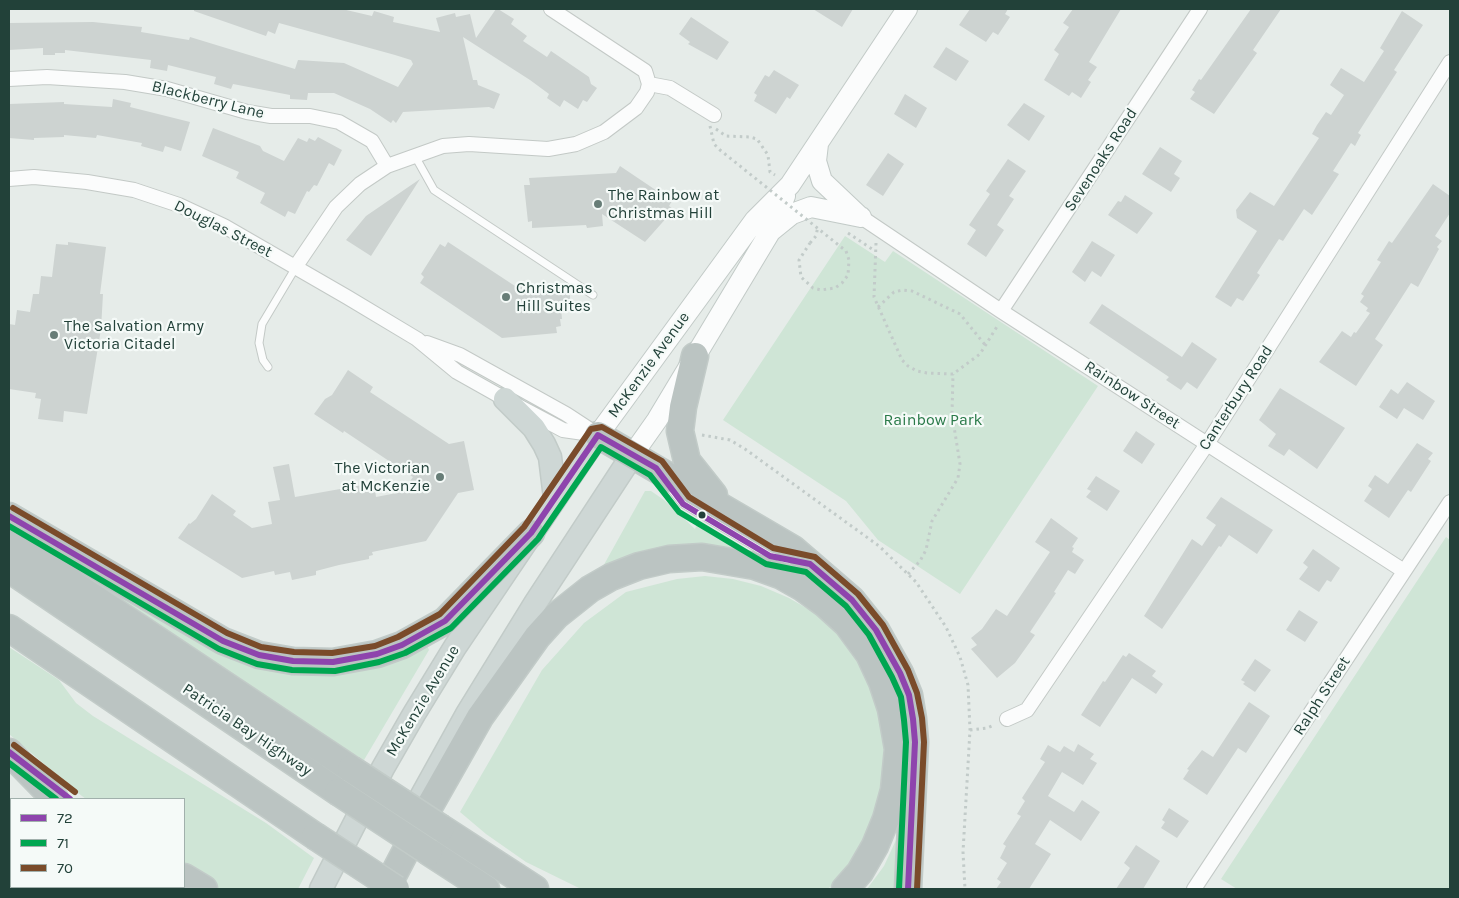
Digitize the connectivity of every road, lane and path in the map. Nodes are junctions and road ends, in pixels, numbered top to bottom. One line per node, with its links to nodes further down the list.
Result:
1 (550, 9): 6 (street)
2 (907, 9): 8 (main road, McKenzie Avenue)
3 (1200, 9): 19 (street, Sevenoaks Road)
4 (1450, 62): 27 (street, Canterbury Road)
5 (9, 79): 10 (street, Blackberry Lane)
6 (649, 84): 7 (street); 9 (street)
7 (712, 121): 12 (path); 15 (path, bridge)
8 (818, 144): 12 (main road, McKenzie Avenue); 13 (main road)
9 (415, 154): 10 (street); 17 (lane)
10 (387, 166): 16 (street)
11 (9, 179): 16 (street, Douglas Street)
12 (790, 185): 14 (main road, McKenzie Avenue); 26 (main road, McKenzie Avenue)
13 (868, 222): 14 (main road); 18 (path); 19 (street, Rainbow Street)
14 (770, 232): 22 (main road, McKenzie Avenue)
15 (810, 243)
16 (296, 266): 20 (street, Douglas Street); 23 (lane)
17 (593, 295)
18 (877, 307): 21 (path); 24 (path)
19 (1003, 312): 21 (path); 27 (street, Rainbow Street)
20 (417, 339): 25 (street, Douglas Street); 26 (street, Douglas Street)
21 (986, 346): 24 (path)
22 (696, 356): 28 (main road, McKenzie Avenue); 32 (highway)
23 (268, 367)
24 (953, 374): 39 (path)
25 (505, 399): 26 (street, Douglas Street); 30 (main road)
26 (598, 435): 28 (highway); 30 (main road, McKenzie Avenue)
27 (1207, 444): 38 (street, Rainbow Street); 41 (street, Canterbury Road)
28 (633, 454): 29 (highway); 50 (main road, McKenzie Avenue)
29 (656, 468): 32 (highway); 36 (lane)
30 (555, 498): 34 (main road, McKenzie Avenue)
31 (1450, 502): 38 (street, Ralph Street)
32 (726, 509): 36 (highway)
33 (9, 516): 34 (highway)
34 (531, 533): 49 (main road, McKenzie Avenue)
35 (9, 541): 44 (highway)
36 (810, 564): 56 (highway)
37 (9, 569): 44 (highway, Patricia Bay Highway)
38 (1404, 571): 57 (street, Ralph Street)
39 (908, 574)
40 (9, 628): 52 (highway, bridge)
41 (1007, 719): 42 (path)
42 (970, 730)
43 (13, 756): 45 (highway); 46 (highway)
44 (344, 780): 53 (highway, Patricia Bay Highway, bridge); 54 (highway, bridge)
45 (54, 798)
46 (69, 798)
47 (185, 878): 48 (highway)
48 (204, 889)
49 (321, 889)
50 (372, 889)
51 (386, 889): 55 (highway)
52 (396, 889)
53 (486, 889)
54 (535, 889)
55 (844, 889)
56 (908, 889)
57 (1194, 889)

